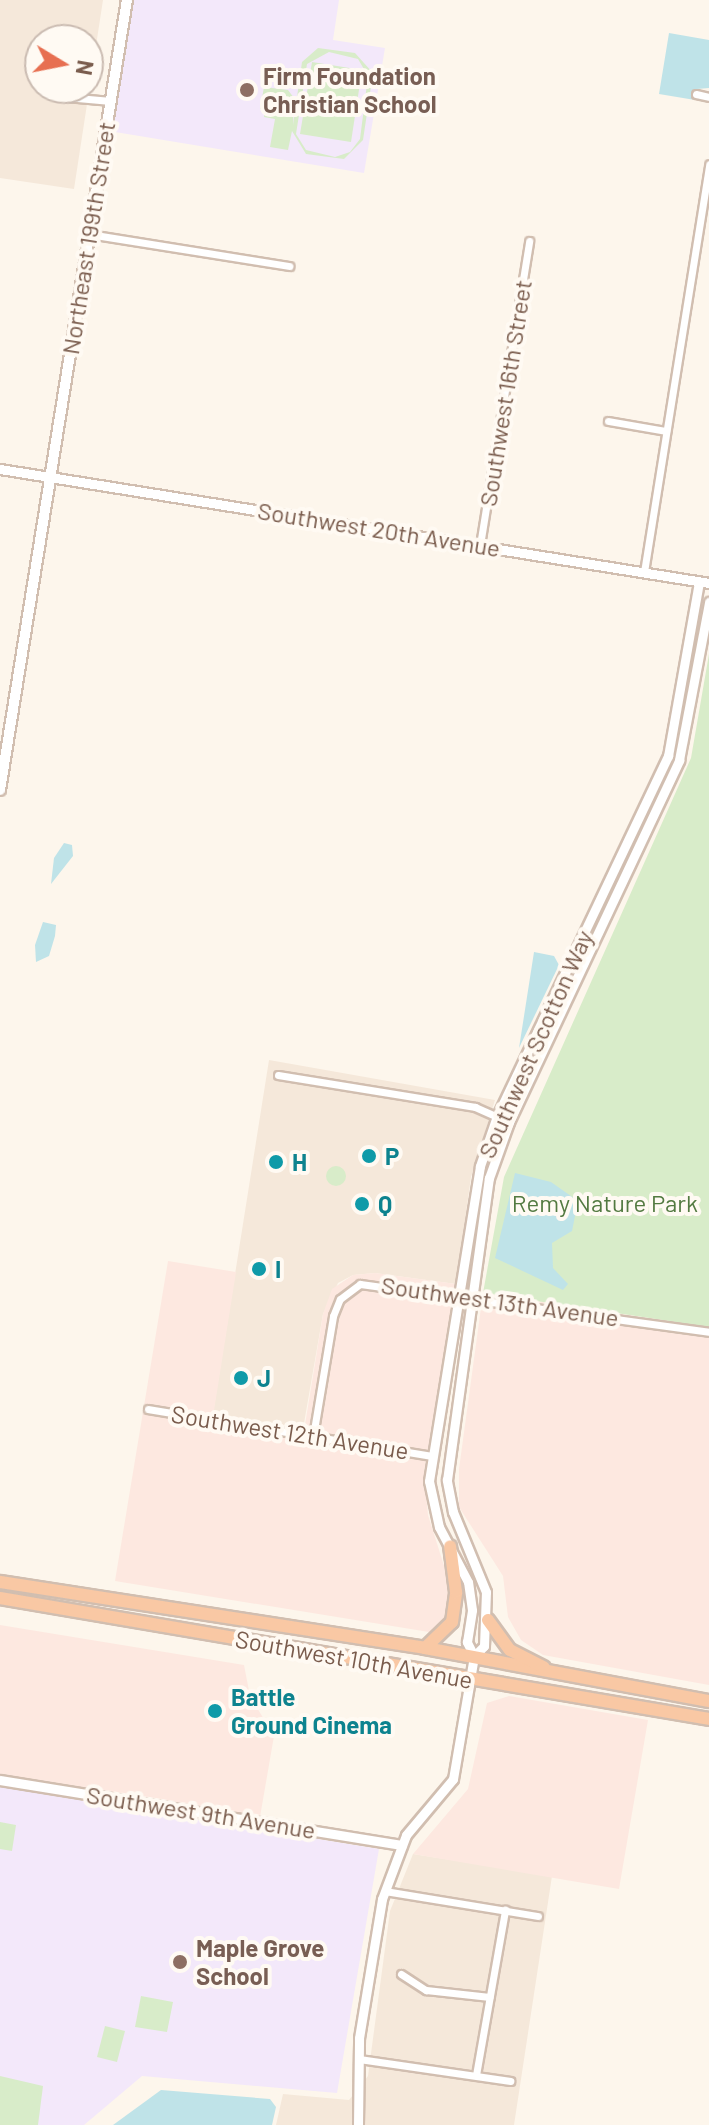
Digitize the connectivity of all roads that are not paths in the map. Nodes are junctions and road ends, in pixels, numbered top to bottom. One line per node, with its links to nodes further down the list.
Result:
1 (127, 0): 5 (main road, Northeast 199th Street)
2 (696, 94): 3 (street)
3 (709, 97)
4 (104, 100): 5 (street)
5 (111, 101): 7 (main road, Northeast 199th Street)
6 (709, 164): 11 (street)
7 (89, 234): 9 (street); 13 (main road, Northeast 199th Street)
8 (529, 241): 14 (street, Southwest 16th Street)
9 (289, 266)
10 (608, 421): 11 (street)
11 (666, 431): 15 (street)
12 (0, 469): 13 (street, Southwest 20th Avenue)
13 (49, 477): 14 (street, Southwest 20th Avenue); 18 (main road, Northeast 199th Street)
14 (480, 545): 15 (street, Southwest 20th Avenue)
15 (644, 572): 16 (street, Southwest 20th Avenue)
16 (704, 582): 19 (street, Southwest Scotton Way)
17 (709, 602): 20 (street, Southwest Scotton Way)
18 (0, 790)
19 (641, 813): 20 (street); 22 (street, Southwest Scotton Way)
20 (652, 819): 23 (street, Southwest Scotton Way)
21 (278, 1075): 22 (street)
22 (497, 1116): 23 (street); 24 (street, Southwest Scotton Way)
23 (509, 1122): 25 (street, Southwest Scotton Way)
24 (458, 1296): 25 (street, Southwest 13th Avenue); 28 (street, Southwest 13th Avenue); 29 (street, Southwest Scotton Way)
25 (472, 1298): 26 (street, Southwest 13th Avenue); 33 (street, Southwest Scotton Way)
26 (709, 1332)
27 (148, 1409): 28 (street, Southwest 12th Avenue)
28 (313, 1436): 29 (street, Southwest 12th Avenue)
29 (433, 1456): 30 (street, Southwest Scotton Way)
30 (450, 1546): 34 (highway); 35 (street, Southwest Scotton Way)
31 (0, 1582): 34 (highway, Southwest 10th Avenue)
32 (0, 1598): 37 (highway, Southwest 10th Avenue)
33 (488, 1620): 35 (street, Southwest Scotton Way); 36 (highway)
34 (425, 1648): 35 (highway, Southwest 10th Avenue)
35 (474, 1656): 36 (highway, Southwest 10th Avenue); 37 (street, Southwest Scotton Way)
36 (550, 1671): 38 (highway, Southwest 10th Avenue)
37 (471, 1679): 39 (highway, Southwest 10th Avenue); 41 (street, Southwest Scotton Way)
38 (709, 1701)
39 (709, 1719)
40 (0, 1780): 41 (street, Southwest 9th Avenue)
41 (402, 1845): 42 (street, Southwest Scotton Way)
42 (385, 1891): 43 (street); 47 (street, Southwest Scotton Way)
43 (505, 1910): 44 (street); 46 (street)
44 (538, 1916)
45 (401, 1974): 46 (street)
46 (490, 1997): 48 (street)
47 (359, 2059): 48 (street); 50 (street, Southwest Scotton Way)
48 (476, 2075): 49 (street)
49 (510, 2081)
50 (358, 2125)

